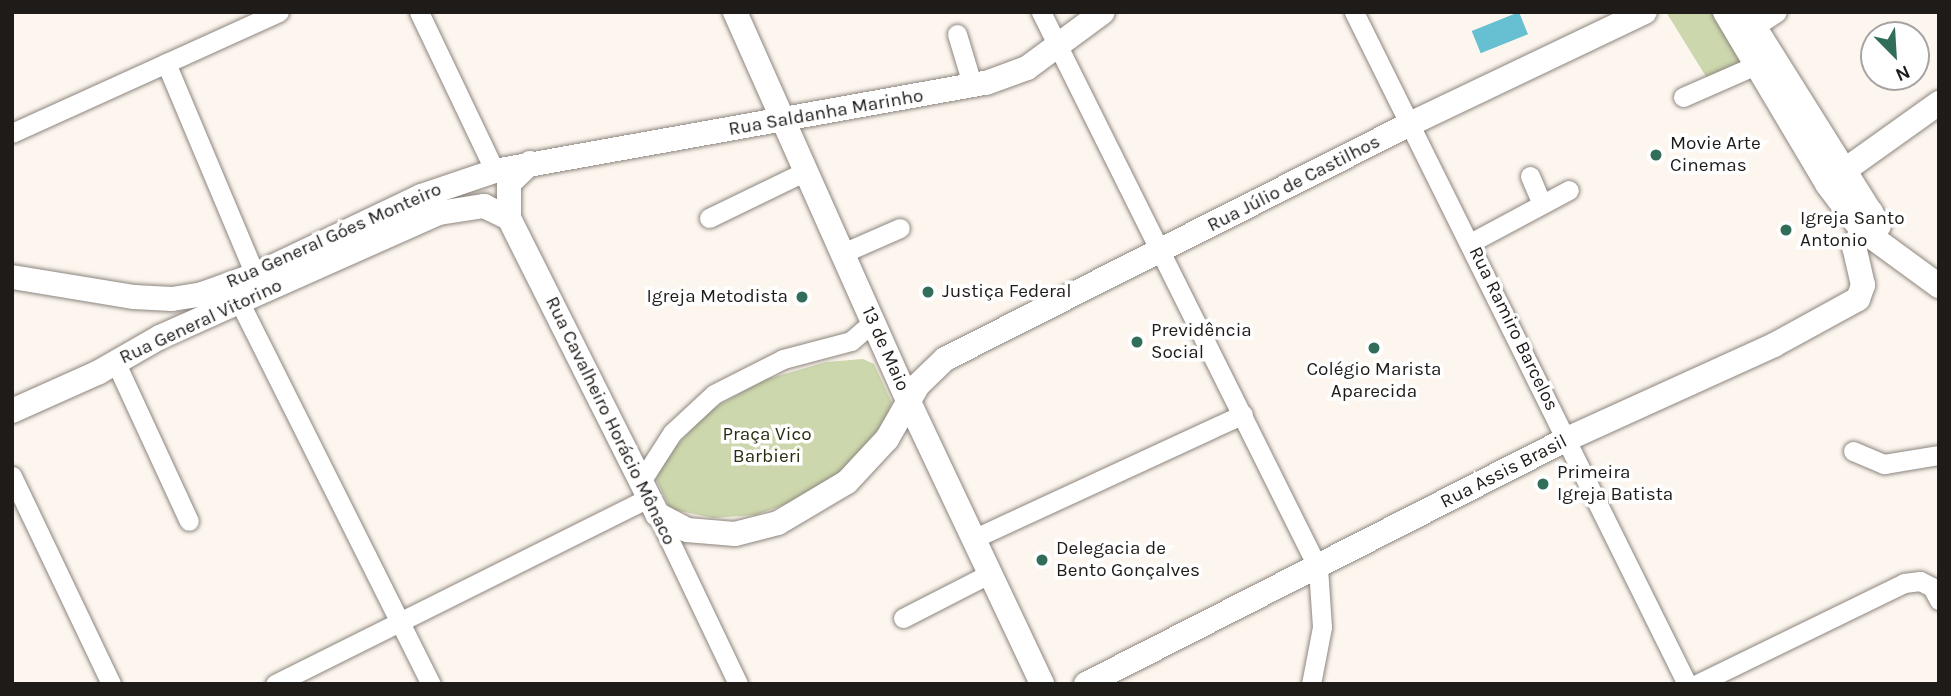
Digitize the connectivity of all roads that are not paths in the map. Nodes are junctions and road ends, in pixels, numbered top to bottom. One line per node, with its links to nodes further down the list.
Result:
1 (279, 12): 13 (street)
2 (419, 12): 22 (street)
3 (735, 12): 18 (main road, 13 de Maio)
4 (1041, 12): 12 (street)
5 (1103, 12): 12 (main road, Rua Saldanha Marinho)
6 (1354, 12): 19 (street, Rua Ramiro Barcelos)
7 (1645, 12): 19 (main road, Rua Júlio de Castilhos)
8 (1725, 12): 14 (main road)
9 (1777, 12): 10 (street)
10 (1750, 20): 25 (main road)
11 (957, 34): 15 (street)
12 (1058, 48): 15 (main road, Rua Saldanha Marinho); 33 (street)
13 (166, 63): 20 (street); 35 (street)
14 (1756, 65): 16 (street); 25 (main road)
15 (973, 87): 18 (main road, Rua Saldanha Marinho)
16 (1683, 97)
17 (1939, 103): 25 (main road)
18 (783, 122): 21 (main road, Rua Saldanha Marinho); 23 (main road, 13 de Maio)
19 (1409, 124): 32 (street, Rua Ramiro Barcelos); 33 (main road, Rua Júlio de Castilhos)
20 (12, 133)
21 (530, 163): 22 (main road, Rua General Góes Monteiro); 28 (main road, Rua Cavalheiro Horácio Mônaco)
22 (495, 171): 35 (main road, Rua General Góes Monteiro)
23 (806, 171): 29 (street); 34 (main road, 13 de Maio)
24 (1530, 176): 27 (street)
25 (1835, 177): 30 (main road)
26 (1569, 190): 27 (street)
27 (1542, 204): 32 (street)
28 (509, 218): 38 (main road, Rua General Vitorino); 50 (main road, Rua Cavalheiro Horácio Mônaco)
29 (709, 218)
30 (1866, 220): 37 (main road); 46 (main road, Rua Assis Brasil)
31 (900, 228): 34 (street)
32 (1470, 243): 46 (street, Rua Ramiro Barcelos)
33 (1161, 252): 41 (main road, Rua Júlio de Castilhos); 45 (street)
34 (843, 253): 39 (main road, 13 de Maio)
35 (254, 275): 36 (main road, Rua General Góes Monteiro)
36 (12, 277)
37 (1936, 288)
38 (241, 304): 42 (main road, Rua General Vitorino); 57 (street)
39 (873, 322): 40 (main road, 13 de Maio); 50 (street)
40 (891, 359): 41 (main road, Rua Júlio de Castilhos); 43 (main road, 13 de Maio)
41 (945, 359): 43 (main road, Rua Júlio de Castilhos)
42 (115, 361): 44 (main road, Rua General Vitorino); 51 (street)
43 (908, 400): 50 (main road, Rua Júlio de Castilhos); 52 (main road, 13 de Maio)
44 (12, 411)
45 (1242, 414): 52 (street); 53 (street)
46 (1567, 439): 53 (main road, Rua Assis Brasil); 65 (street, Rua Ramiro Barcelos)
47 (1853, 451): 48 (street)
48 (1939, 455)
49 (12, 476): 58 (street)
50 (648, 499): 57 (street); 61 (street, Rua Cavalheiro Horácio Mônaco)
51 (189, 521)
52 (975, 538): 54 (main road, 13 de Maio)
53 (1318, 568): 63 (main road, Rua Assis Brasil); 64 (street)
54 (991, 573): 56 (street); 62 (main road, 13 de Maio)
55 (1939, 600): 66 (street)
56 (903, 618)
57 (399, 622): 59 (street); 60 (street)
58 (111, 684)
59 (275, 684)
60 (431, 684)
61 (738, 684)
62 (1042, 684)
63 (1086, 684)
64 (1311, 684)
65 (1687, 684)
66 (1697, 684)

